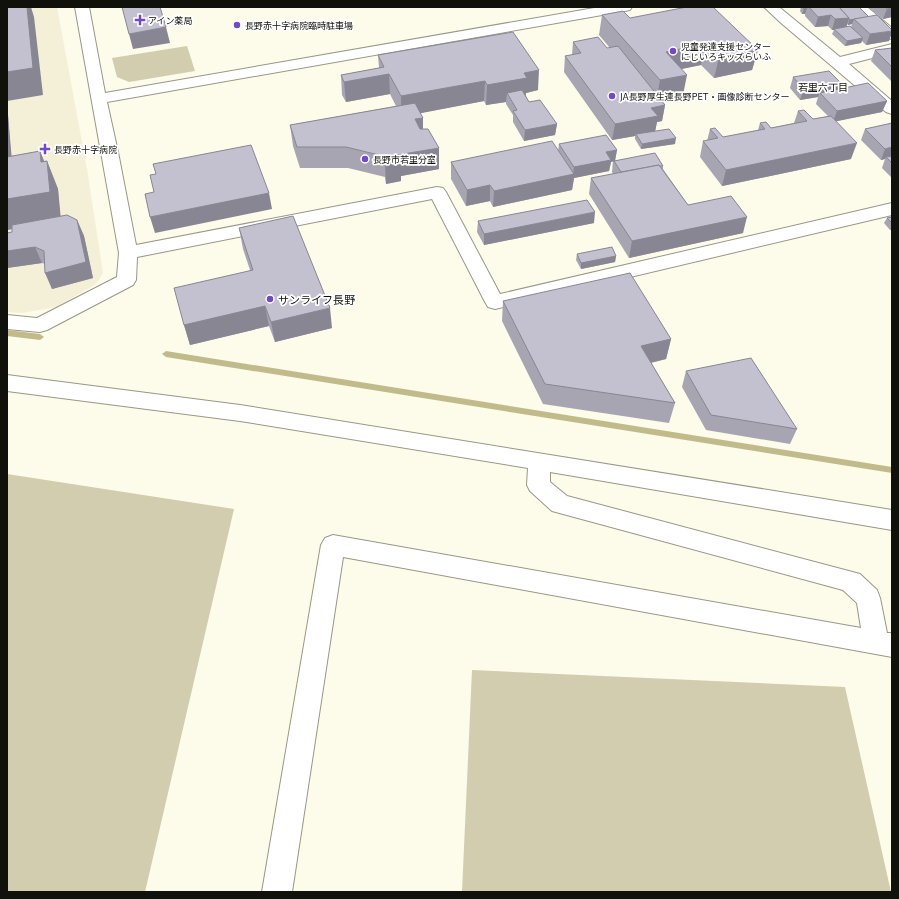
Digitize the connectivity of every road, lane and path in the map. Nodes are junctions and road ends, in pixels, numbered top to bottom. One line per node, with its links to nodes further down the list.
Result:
1 (82, 7): 10 (street)
2 (547, 7): 6 (street)
3 (625, 7): 6 (street)
4 (770, 7): 9 (street)
5 (858, 7): 7 (street)
6 (556, 19): 10 (street)
7 (892, 35)
8 (892, 48): 9 (street)
9 (837, 63): 11 (street)
10 (98, 99): 13 (street)
11 (892, 109)
12 (892, 209): 13 (street)
13 (128, 253): 14 (street)
14 (7, 322)
15 (7, 383): 16 (street)
16 (540, 461): 17 (street); 18 (street)
17 (892, 520)
18 (884, 643): 19 (street)
19 (277, 892)

